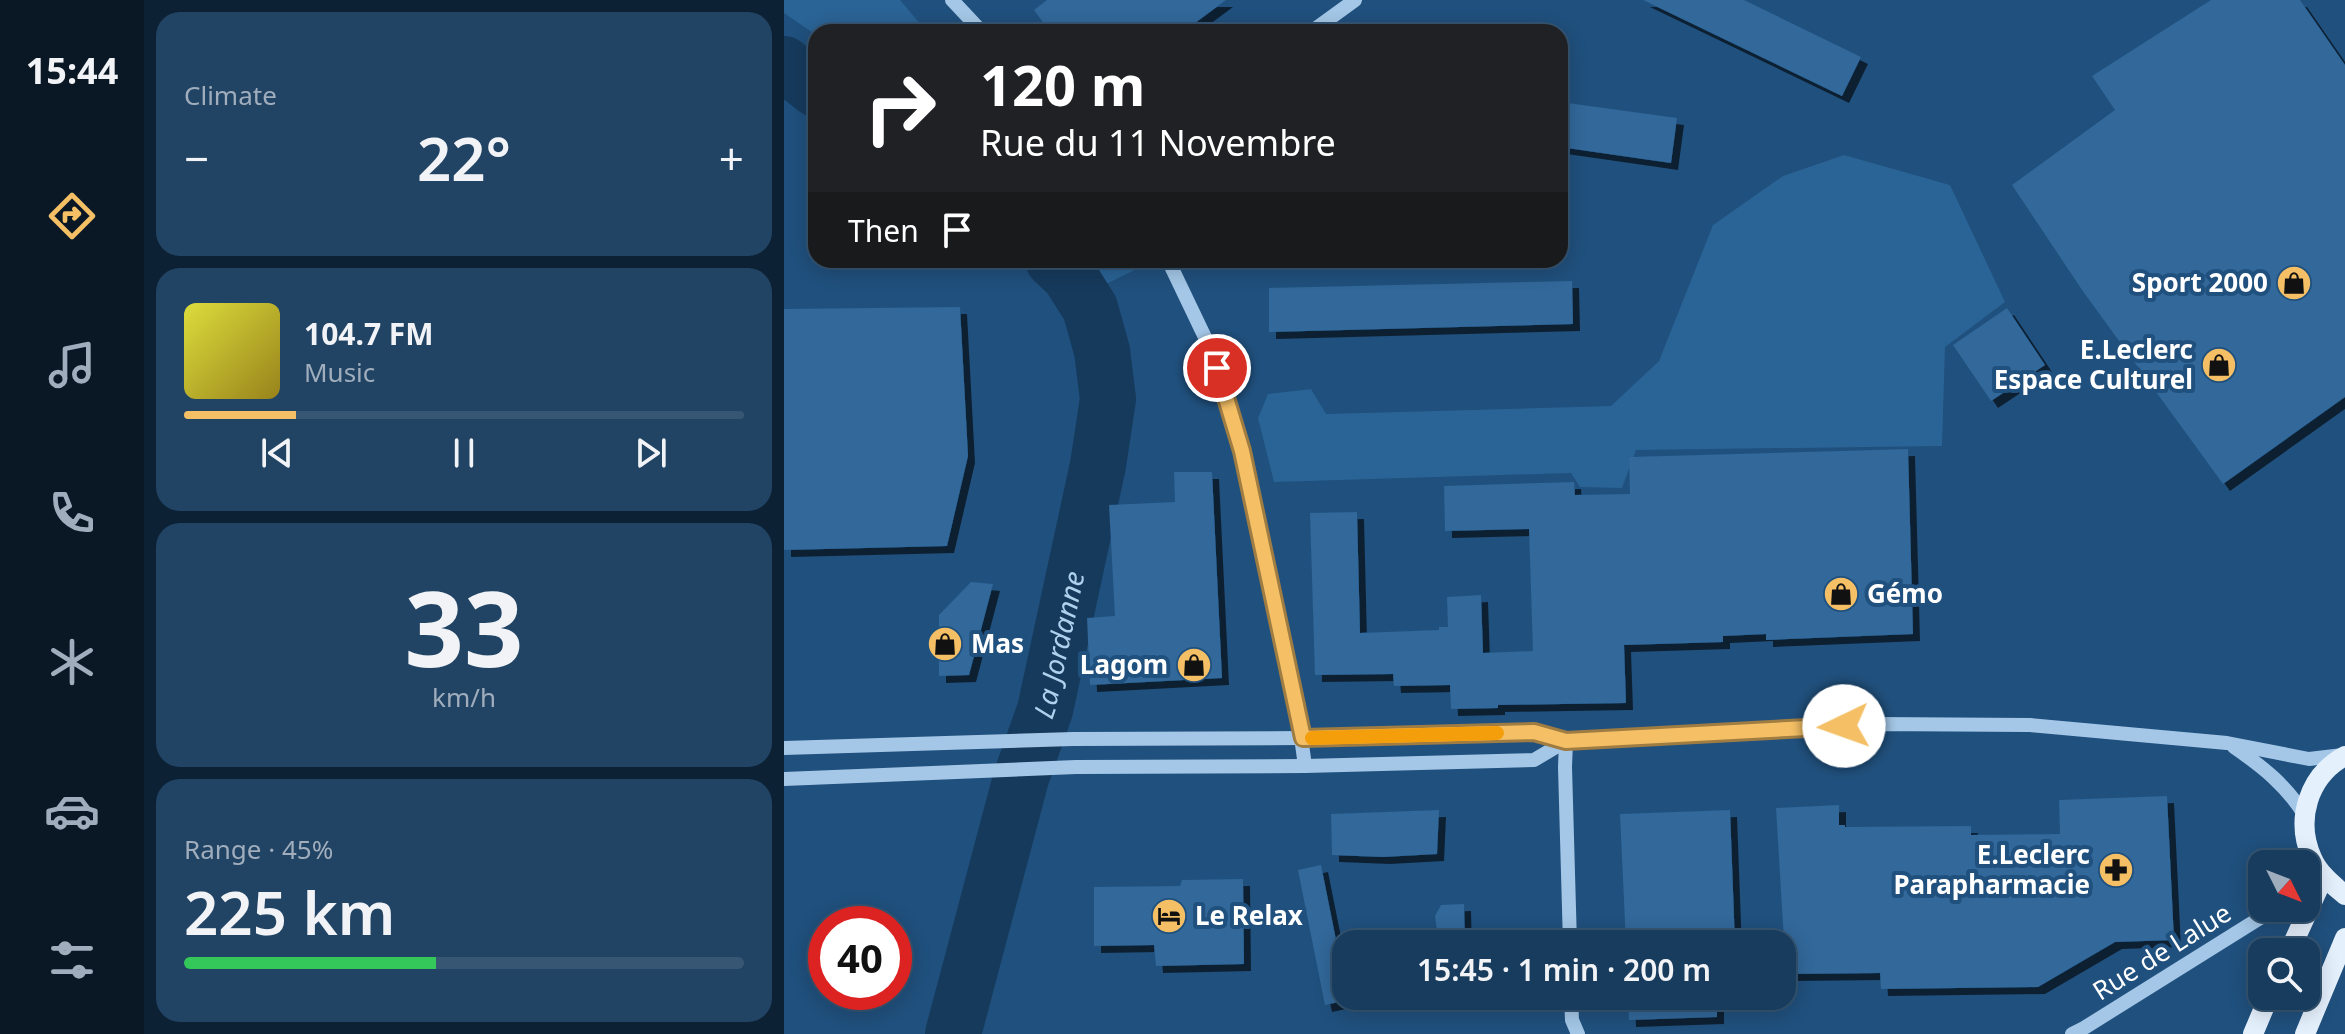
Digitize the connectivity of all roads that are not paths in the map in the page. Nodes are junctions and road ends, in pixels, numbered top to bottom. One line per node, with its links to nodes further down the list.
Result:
1 (952, 0): 3 (street)
2 (1355, 0): 4 (street)
3 (974, 24)
4 (1322, 24)
5 (1172, 268): 6 (street)
6 (1303, 738): 7 (street); 9 (street); 11 (street)
7 (1566, 741): 8 (street); 11 (street); 18 (street)
8 (2227, 743): 10 (street); 13 (street)
9 (784, 748)
10 (2345, 756): 13 (main road)
11 (1305, 766): 12 (street)
12 (784, 779)
13 (2305, 816): 14 (main road)
14 (2324, 876): 15 (street); 16 (main road); 19 (main road)
15 (2320, 879)
16 (2345, 895)
17 (2255, 922): 24 (street, Rue de Lalue)
18 (1570, 930)
19 (2295, 938)
20 (2345, 938): 26 (main road)
21 (1572, 1010): 23 (street)
22 (2263, 1010): 25 (main road)
23 (1578, 1034)
24 (2072, 1034)
25 (2253, 1034)
26 (2305, 1034)

